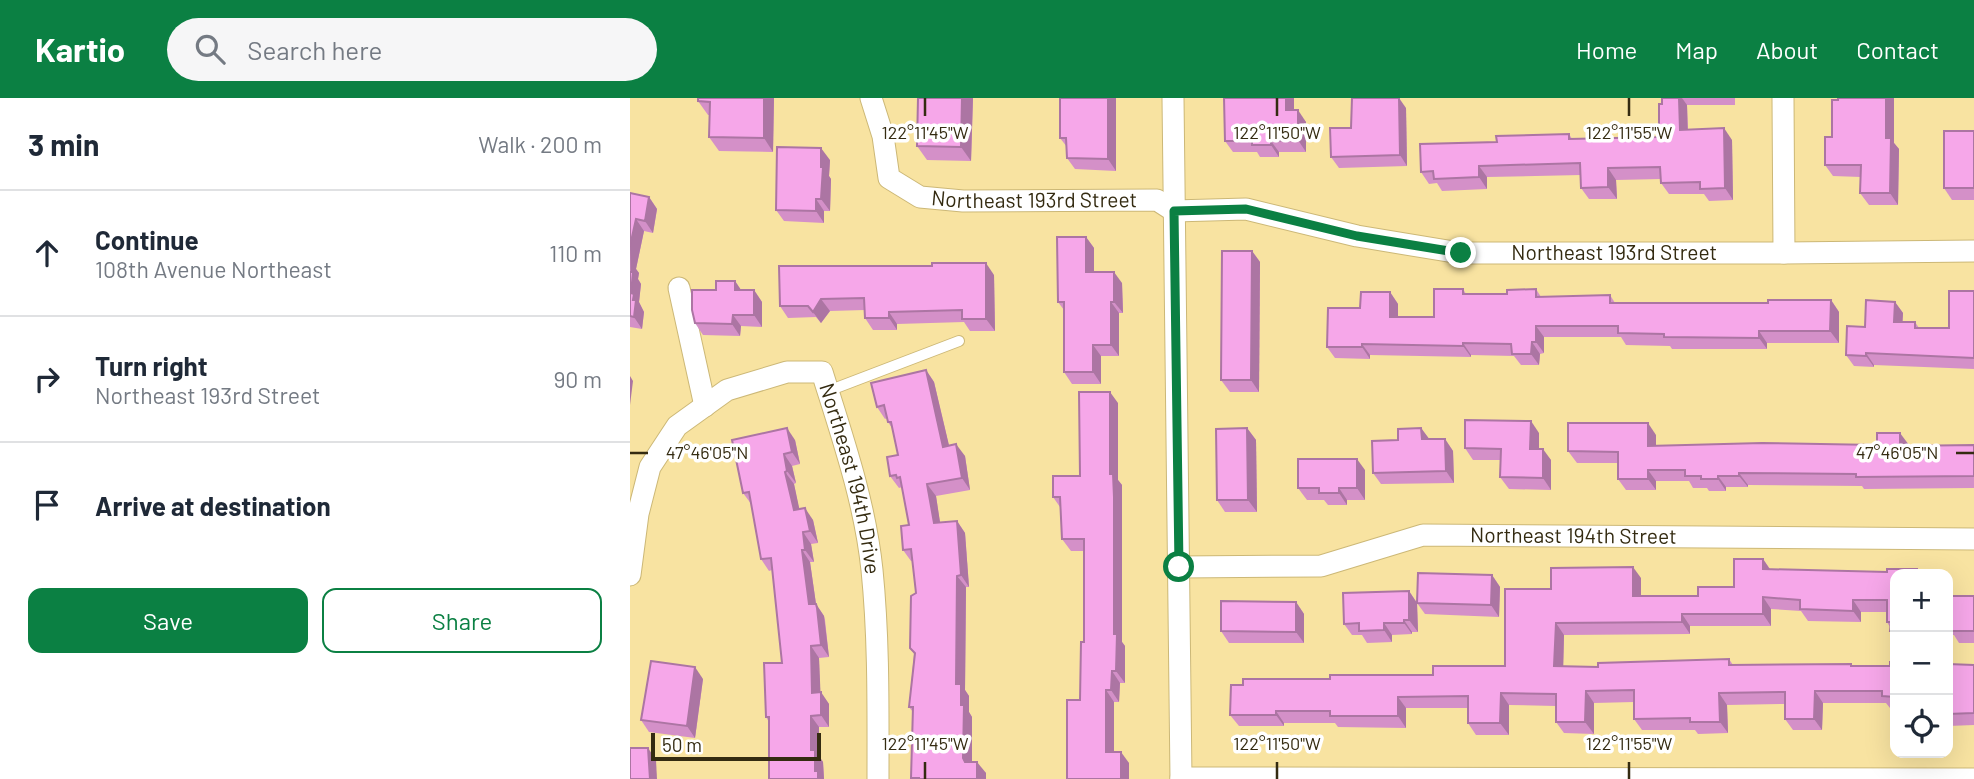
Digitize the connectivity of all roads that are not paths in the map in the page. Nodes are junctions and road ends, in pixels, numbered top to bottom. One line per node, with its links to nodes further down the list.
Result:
1 (870, 98): 4 (street, Northeast 193rd Street)
2 (1173, 98): 4 (street)
3 (1783, 98): 6 (street)
4 (1174, 211): 6 (street, Northeast 193rd Street); 12 (street)
5 (1974, 251): 6 (street, Northeast 193rd Street)
6 (1784, 253)
7 (680, 288): 10 (street)
8 (959, 341): 9 (lane)
9 (828, 391): 10 (street, Northeast 194th Drive); 15 (street, Northeast 194th Drive)
10 (705, 406): 13 (street, Northeast 194th Drive)
11 (1974, 539): 12 (street, Northeast 194th Street)
12 (1179, 567): 14 (street)
13 (630, 575)
14 (1181, 778): 16 (street)
15 (878, 779)
16 (1974, 779)

